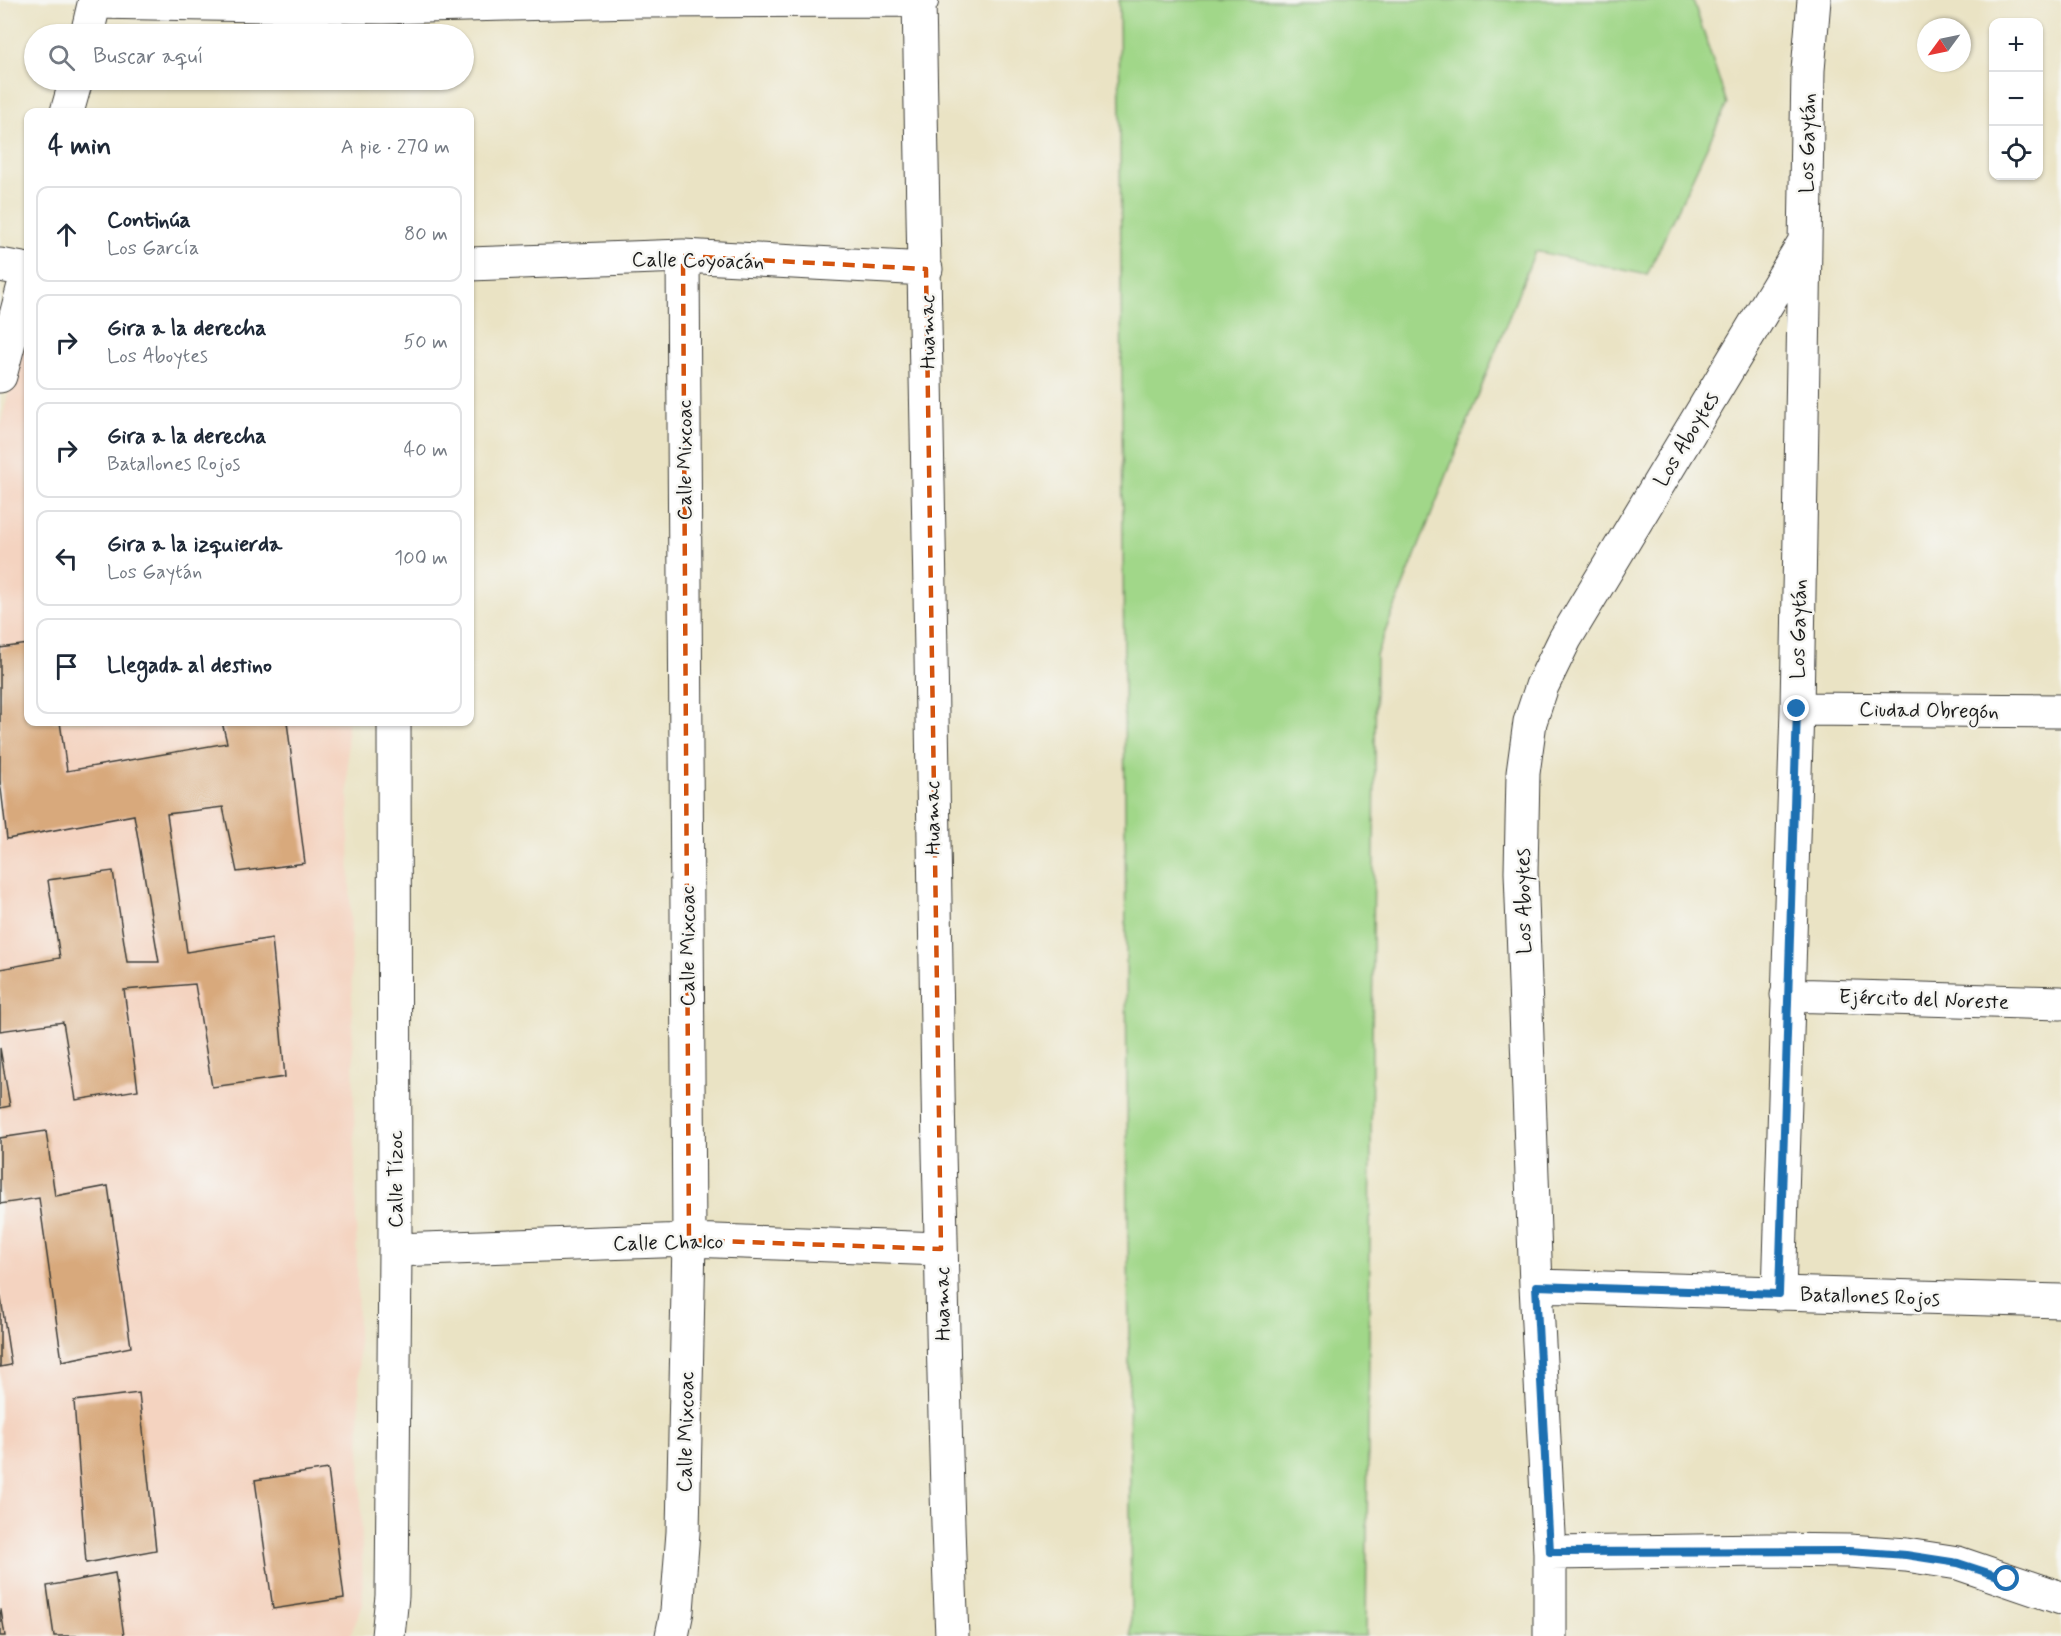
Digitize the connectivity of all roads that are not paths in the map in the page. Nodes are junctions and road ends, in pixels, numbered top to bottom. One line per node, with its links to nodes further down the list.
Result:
1 (920, 0): 4 (street); 14 (street, Huamac)
2 (1814, 0): 9 (street, Los Gaytán)
3 (95, 1): 5 (street); 6 (street)
4 (638, 1): 5 (street)
5 (383, 4)
6 (89, 24)
7 (74, 90): 8 (street)
8 (69, 108)
9 (1805, 241): 17 (street, Los Gaytán); 25 (street, Los Aboytes)
10 (683, 256): 11 (street, Calle Coyoacán); 14 (street, Calle Coyoacán); 22 (street, Calle Mixcoac)
11 (474, 264)
12 (0, 265): 13 (street)
13 (24, 269)
14 (926, 269): 23 (street, Huamac)
15 (24, 285): 16 (street)
16 (0, 376)
17 (1797, 709): 18 (street, Ciudad Obregón); 20 (street, Los Gaytán)
18 (2061, 711)
19 (394, 726): 24 (street, Calle Tízoc)
20 (1787, 995): 21 (street, Ejército del Noreste); 26 (street, Los Gaytán)
21 (2061, 1003)
22 (689, 1240): 23 (street, Calle Chalco); 24 (street, Calle Chalco); 31 (street, Calle Mixcoac)
23 (941, 1249): 32 (street, Huamac)
24 (395, 1250): 30 (street, Calle Tízoc)
25 (1536, 1286): 26 (street, Batallones Rojos); 28 (street, Los Aboytes)
26 (1779, 1294): 27 (street, Batallones Rojos)
27 (2061, 1301)
28 (1550, 1552): 29 (street); 33 (street, Los Aboytes)
29 (2061, 1598)
30 (388, 1636)
31 (672, 1636)
32 (952, 1636)
33 (1550, 1636)

